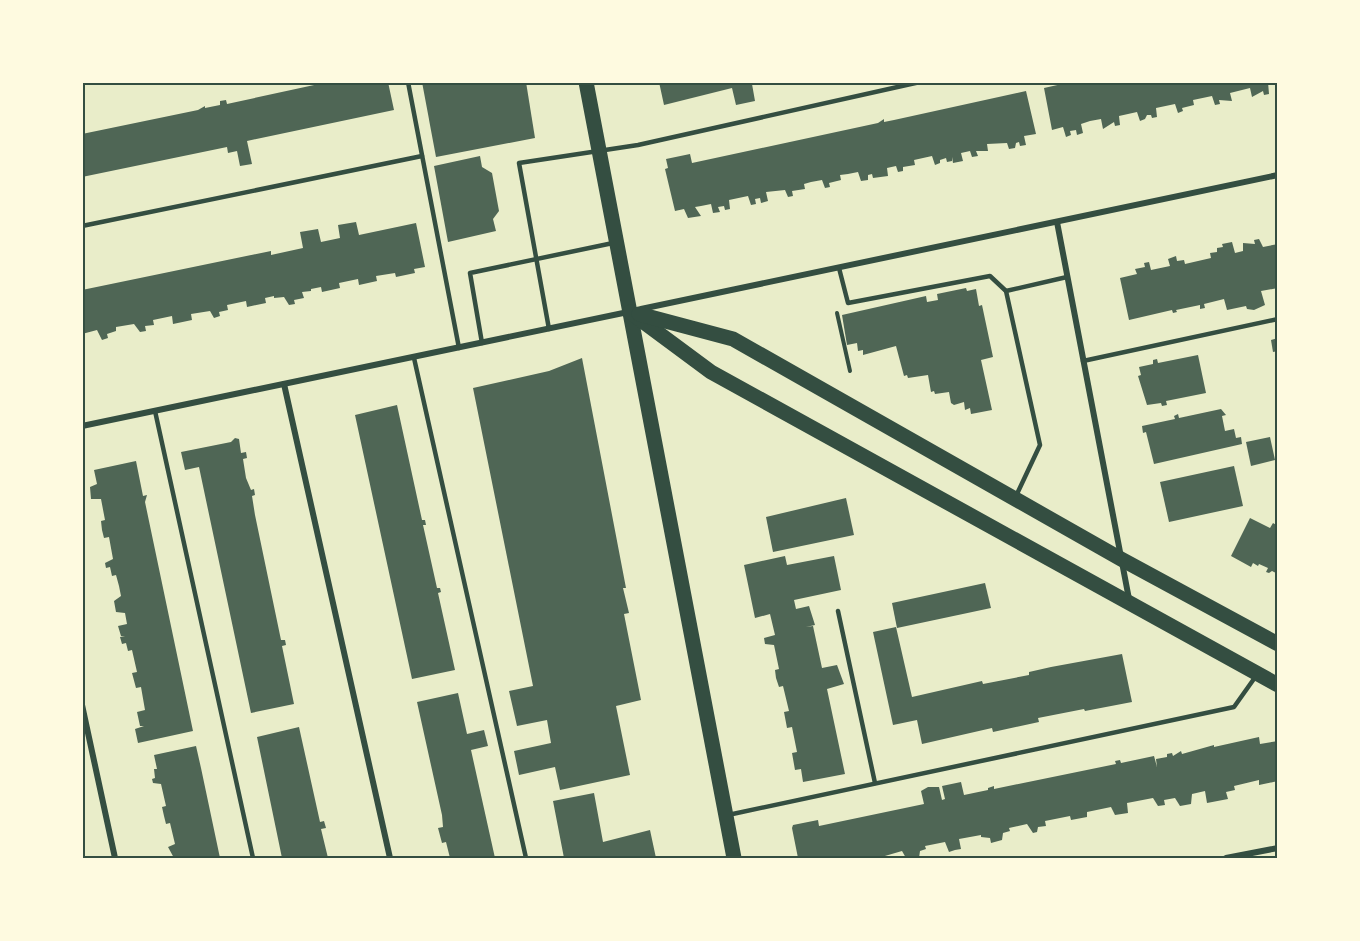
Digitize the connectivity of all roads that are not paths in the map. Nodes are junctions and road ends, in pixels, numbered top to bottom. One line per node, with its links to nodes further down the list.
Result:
1 (408, 82): 5 (lane)
2 (586, 82): 4 (main road)
3 (920, 82): 4 (lane)
4 (598, 150): 9 (main road); 10 (lane)
5 (422, 156): 8 (lane); 18 (lane)
6 (1278, 175): 7 (street)
7 (1057, 222): 11 (street); 12 (street)
8 (82, 226)
9 (617, 243): 10 (lane); 14 (main road)
10 (537, 259): 16 (lane); 17 (lane)
11 (839, 268): 13 (lane); 14 (street)
12 (1067, 277): 13 (lane); 20 (street)
13 (1006, 291): 24 (lane)
14 (630, 312): 16 (street); 24 (main road); 26 (main road); 33 (main road)
15 (1278, 319): 20 (lane)
16 (549, 329): 17 (street)
17 (483, 343): 18 (street)
18 (459, 348): 19 (street)
19 (414, 358): 21 (street); 38 (lane)
20 (1083, 361): 25 (street)
21 (284, 384): 22 (street); 37 (street)
22 (155, 411): 23 (street); 36 (lane)
23 (82, 426)
24 (1015, 499): 25 (main road)
25 (1121, 559): 26 (street); 28 (main road)
26 (1130, 603): 29 (main road)
27 (838, 611): 32 (lane)
28 (1278, 644)
29 (1257, 674): 30 (main road); 32 (lane)
30 (1278, 685)
31 (82, 705): 35 (street)
32 (875, 783): 33 (lane)
33 (726, 815): 39 (main road)
34 (1278, 848): 40 (street)
35 (115, 858)
36 (253, 858)
37 (390, 858)
38 (526, 858)
39 (734, 858)
40 (1226, 858)

